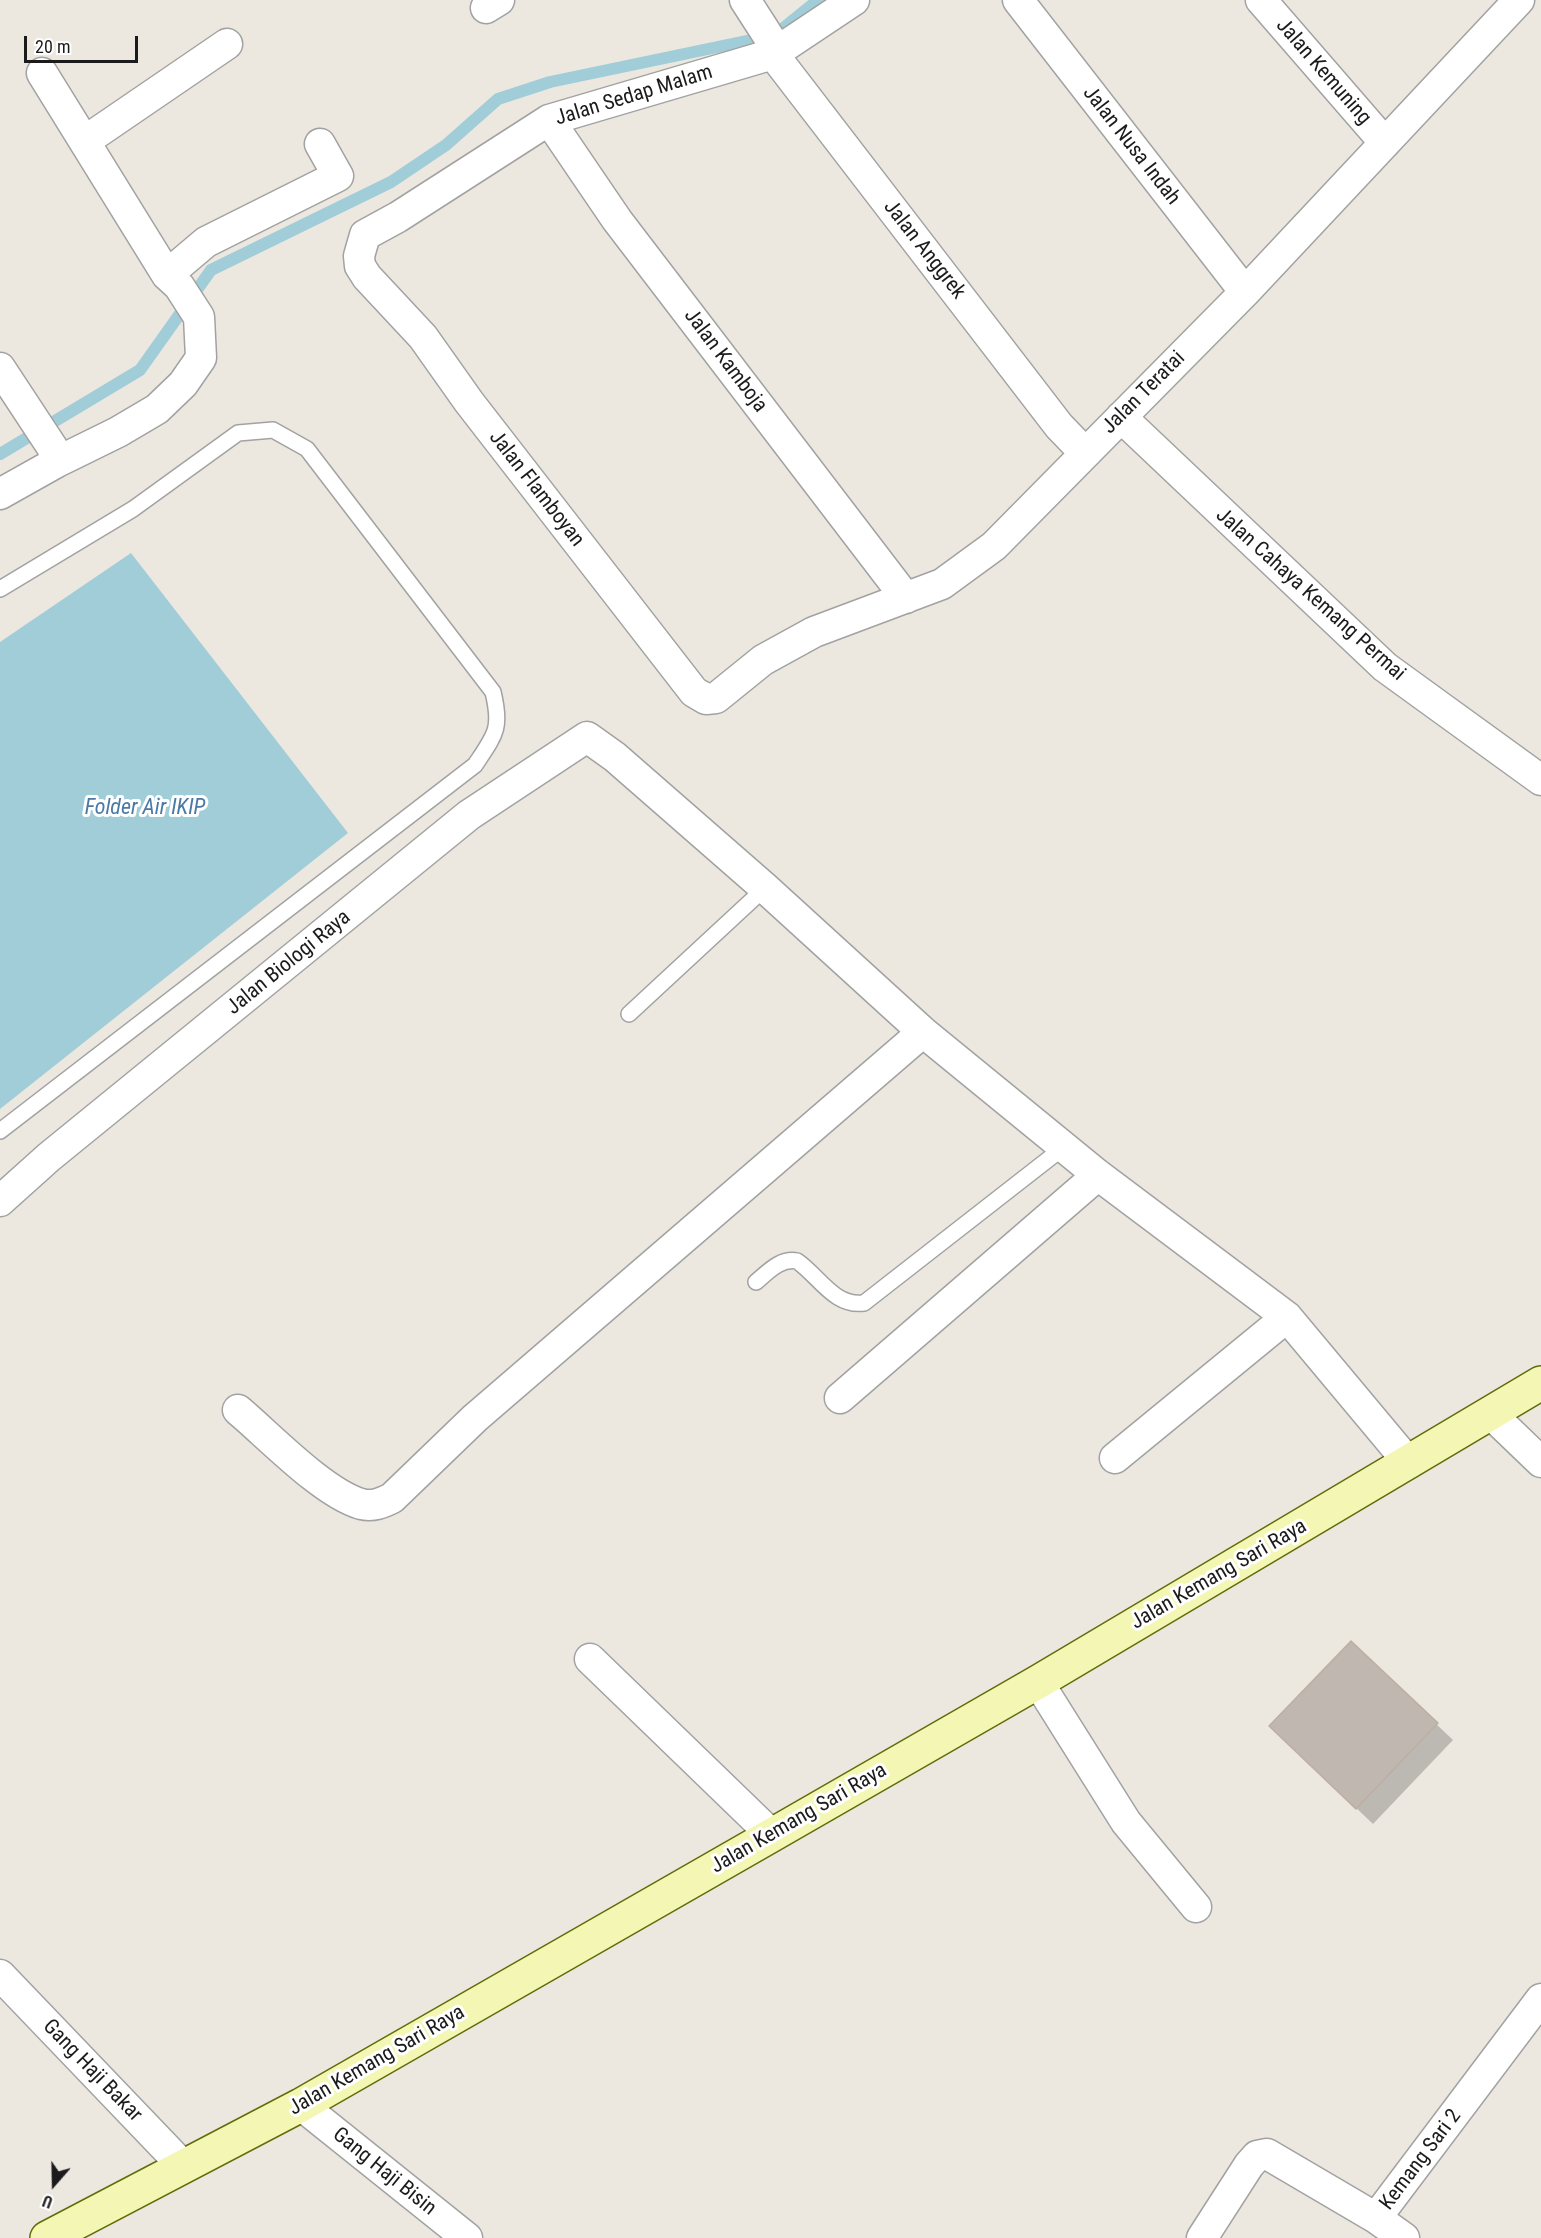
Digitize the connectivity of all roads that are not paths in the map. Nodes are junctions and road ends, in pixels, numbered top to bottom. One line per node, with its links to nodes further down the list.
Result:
1 (854, 0): 7 (street, Jalan Sedap Malam)
2 (1018, 0): 15 (street, Jalan Nusa Indah)
3 (1519, 0): 11 (street, Jalan Teratai)
4 (1270, 3): 11 (street, Jalan Kemuning)
5 (752, 5): 7 (street, Jalan Anggrek)
6 (227, 44): 10 (street)
7 (773, 48): 9 (street, Jalan Sedap Malam); 18 (street, Jalan Anggrek)
8 (42, 73): 10 (street)
9 (549, 120): 13 (street, Jalan Sedap Malam); 22 (street, Jalan Kamboja)
10 (85, 141): 14 (street)
11 (1385, 143): 15 (street, Jalan Teratai)
12 (320, 144): 14 (street)
13 (367, 278): 23 (street, Jalan Flamboyan)
14 (173, 281): 19 (street)
15 (1245, 292): 17 (street, Jalan Teratai)
16 (0, 368): 19 (street)
17 (1121, 417): 18 (street, Jalan Teratai); 24 (street, Jalan Cahaya Kemang Permai)
18 (1085, 453): 22 (street, Jalan Teratai)
19 (54, 454): 20 (street)
20 (0, 494)
21 (0, 589): 28 (lane)
22 (906, 598): 23 (street, Jalan Teratai)
23 (706, 699)
24 (1541, 780)
25 (765, 888): 26 (lane); 27 (street); 31 (street, Jalan Biologi Raya)
26 (629, 1014)
27 (923, 1032): 29 (street); 36 (street)
28 (0, 1131)
29 (1064, 1148): 30 (street); 32 (lane)
30 (1098, 1175): 33 (street); 35 (street)
31 (0, 1201)
32 (756, 1282)
33 (1287, 1317): 38 (street); 40 (street)
34 (1541, 1383): 37 (main road, Jalan Kemang Sari Raya)
35 (840, 1398)
36 (238, 1410)
37 (1491, 1414): 39 (street); 40 (main road, Jalan Kemang Sari Raya)
38 (1115, 1458)
39 (1541, 1462)
40 (1409, 1463): 42 (main road, Jalan Kemang Sari Raya)
41 (590, 1659): 43 (street)
42 (1038, 1682): 43 (main road, Jalan Kemang Sari Raya); 44 (street)
43 (772, 1835): 47 (main road, Jalan Kemang Sari Raya)
44 (1196, 1907)
45 (0, 1975): 48 (street, Gang Haji Bakar)
46 (1536, 2015): 49 (street, Kemang Sari 2)
47 (301, 2104): 48 (main road, Jalan Kemang Sari Raya); 51 (street, Gang Haji Bisin)
48 (184, 2167): 50 (main road, Jalan Kemang Sari Raya)
49 (1376, 2218): 52 (street, Kemang Sari 2); 53 (street)
50 (47, 2238)
51 (467, 2238)
52 (1202, 2238)
53 (1404, 2238)

